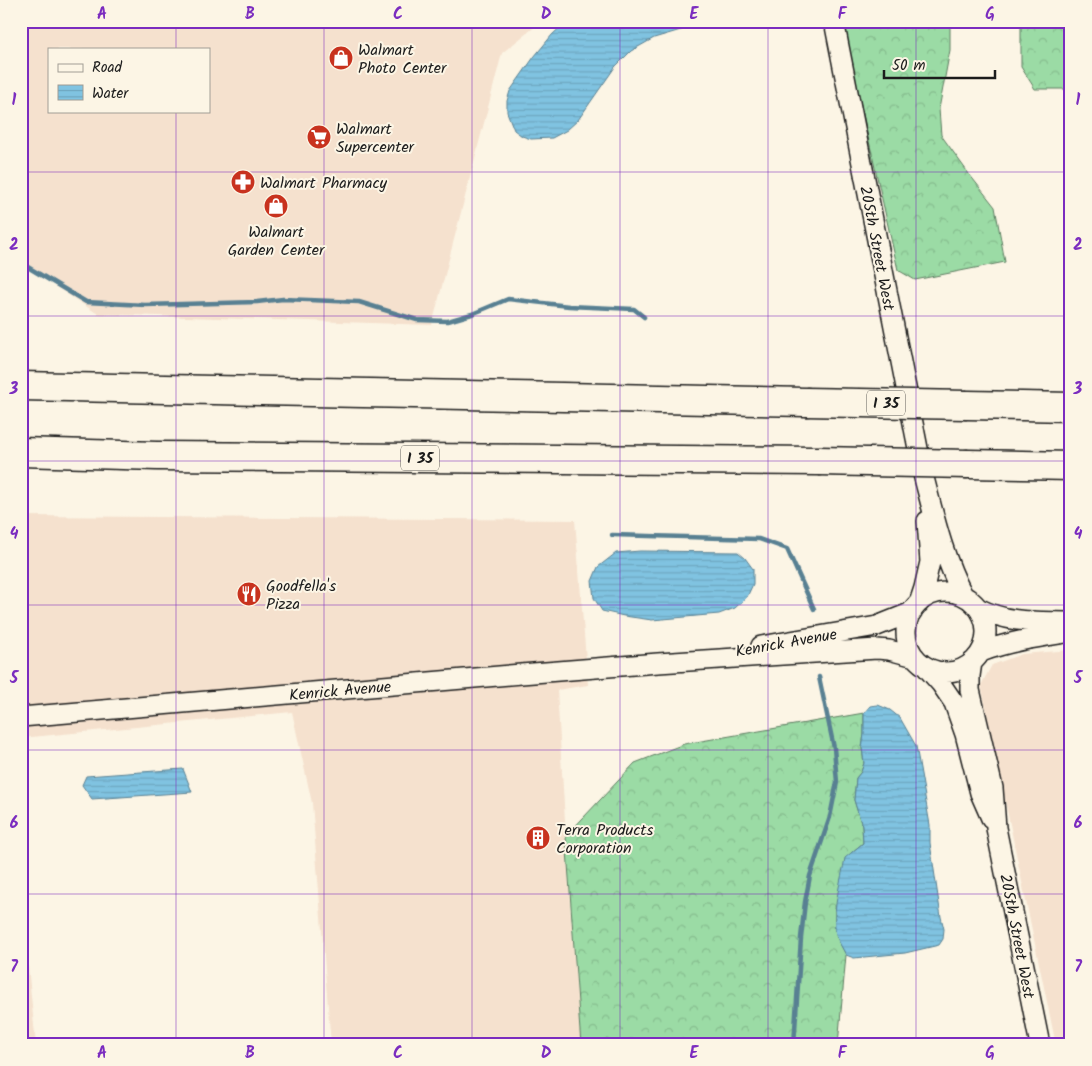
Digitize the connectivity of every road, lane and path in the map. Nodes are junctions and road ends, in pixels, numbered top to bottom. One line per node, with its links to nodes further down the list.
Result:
1 (834, 21): 8 (street, 205th Street West)
2 (21, 386): 3 (highway, I 35, bridge)
3 (1071, 407)
4 (21, 452): 5 (highway, I 35)
5 (157, 456): 6 (highway); 7 (highway, I 35, bridge)
6 (21, 466)
7 (1071, 466)
8 (923, 474): 9 (street, 205th Street West); 10 (street, 205th Street West)
9 (963, 595): 10 (street); 11 (street)
10 (915, 607): 15 (street); 16 (street, Kenrick Avenue)
11 (978, 608): 12 (street); 14 (street)
12 (1071, 622)
13 (1071, 632): 14 (street)
14 (977, 657): 15 (street); 18 (street, 205th Street West)
15 (919, 661): 16 (street, Kenrick Avenue); 18 (street, 205th Street West)
16 (658, 663): 17 (street, Kenrick Avenue)
17 (21, 717)
18 (996, 828): 19 (street, 205th Street West)
19 (1040, 1045)

